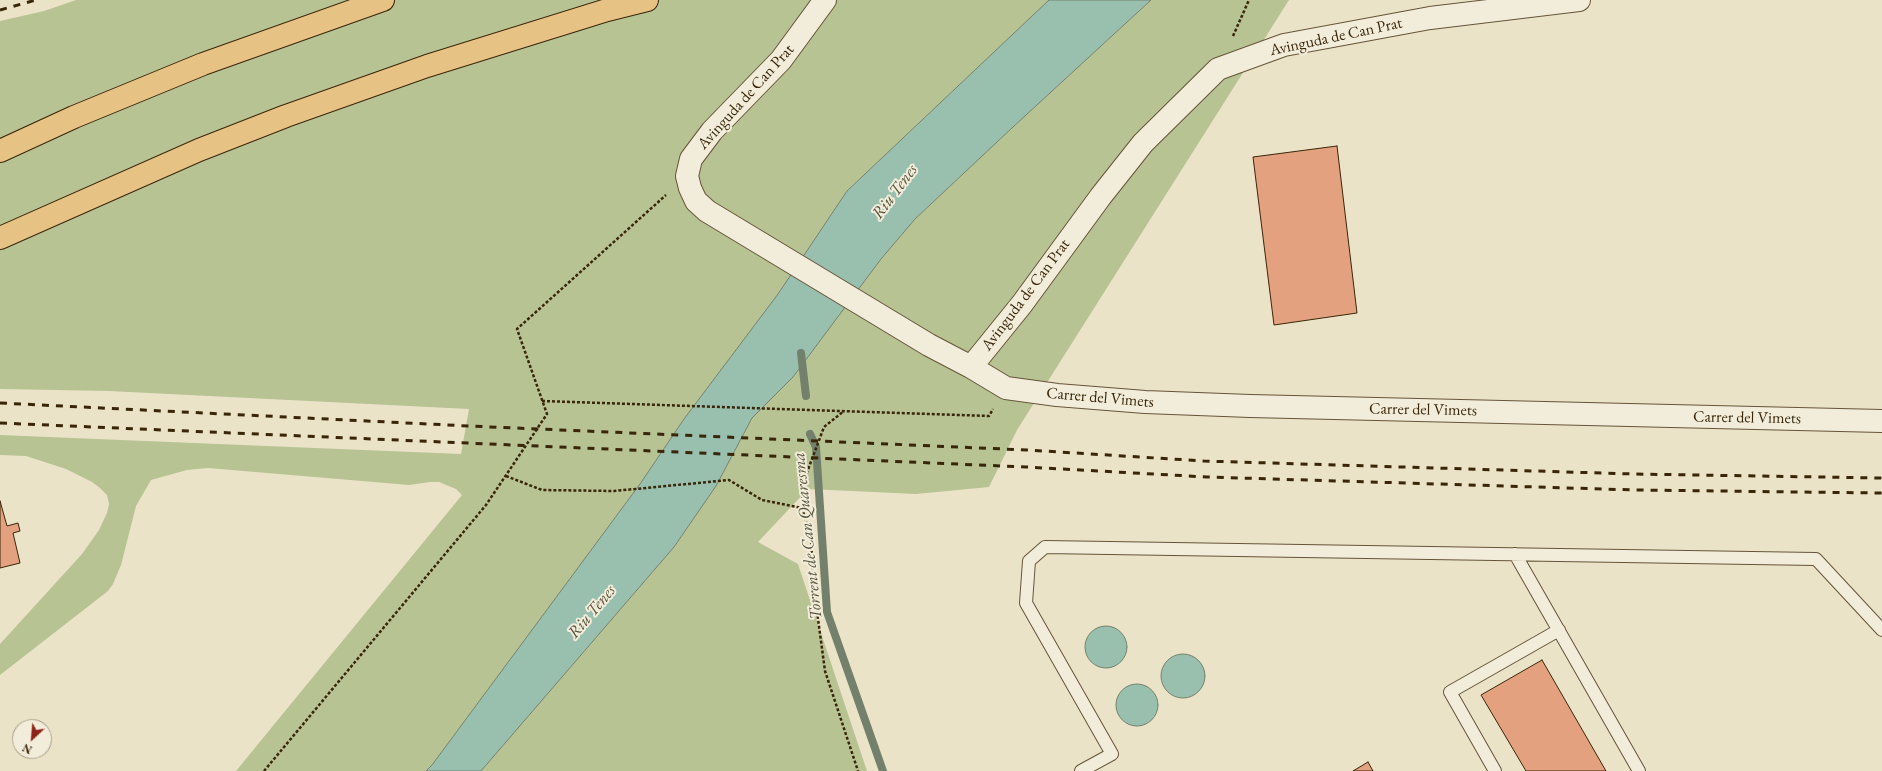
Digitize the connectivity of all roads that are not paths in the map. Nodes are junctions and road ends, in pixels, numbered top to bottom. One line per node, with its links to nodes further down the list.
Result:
1 (382, 0): 5 (highway)
2 (647, 0): 6 (highway)
3 (825, 0): 7 (street, Avinguda de Can Prat)
4 (1579, 0): 7 (street, Avinguda de Can Prat)
5 (0, 151)
6 (0, 238)
7 (971, 367): 8 (street, Carrer del Vimets)
8 (1882, 421)
9 (1515, 554): 10 (lane); 11 (lane); 12 (lane)
10 (1559, 630): 13 (lane); 14 (lane)
11 (1882, 630)
12 (1081, 771)
13 (1495, 771)
14 (1639, 771)

